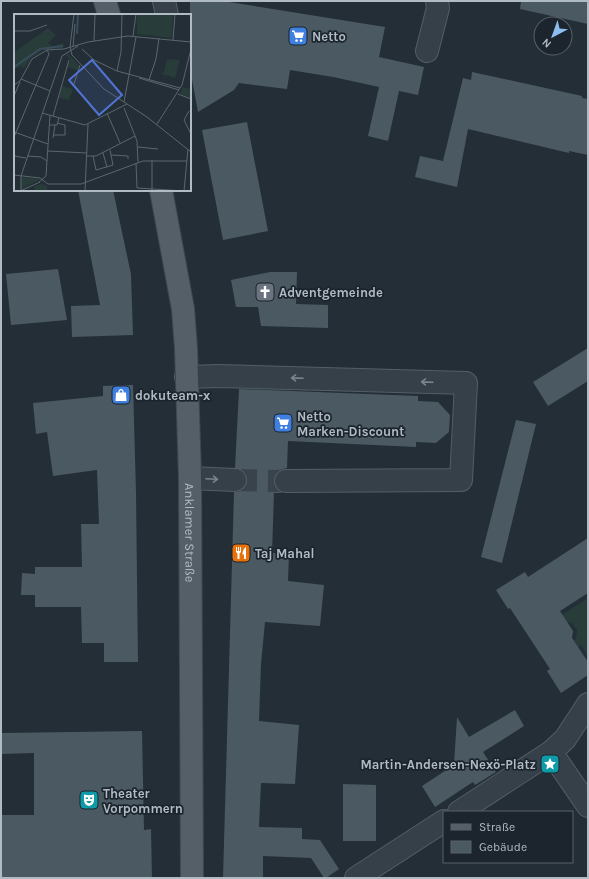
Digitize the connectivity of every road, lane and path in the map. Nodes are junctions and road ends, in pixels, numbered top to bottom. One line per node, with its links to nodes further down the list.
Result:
1 (105, 1): 4 (main road)
2 (164, 1): 5 (street)
3 (437, 1): 6 (street)
4 (110, 14)
5 (167, 14)
6 (427, 51)
7 (161, 191): 8 (main road, Anklamer Straße)
8 (186, 377): 9 (main road, Anklamer Straße); 11 (street, one-way to 8)
9 (190, 478): 10 (street, one-way to 10); 17 (main road, Anklamer Straße)
10 (235, 480)
11 (286, 481)
12 (588, 704): 13 (street)
13 (552, 752): 14 (street); 15 (street)
14 (588, 806)
15 (460, 811)
16 (443, 822): 18 (street)
17 (192, 878)
18 (356, 878)

